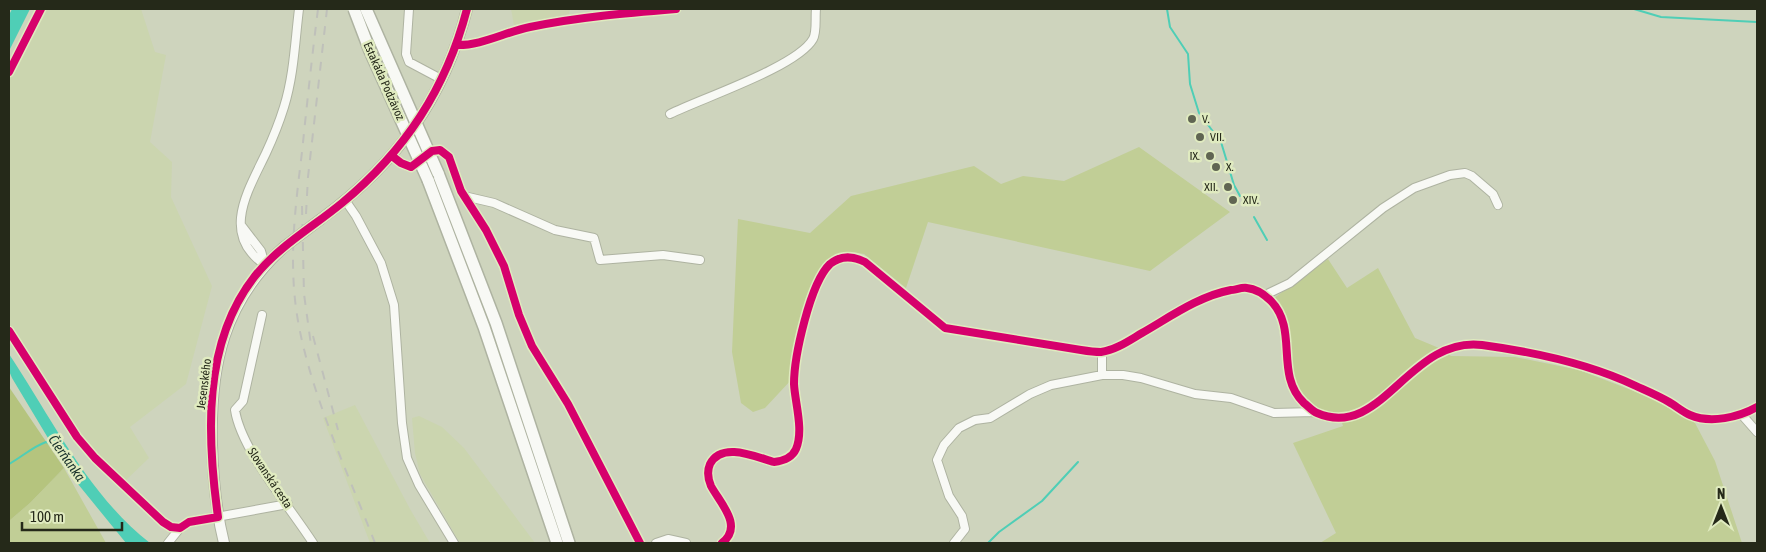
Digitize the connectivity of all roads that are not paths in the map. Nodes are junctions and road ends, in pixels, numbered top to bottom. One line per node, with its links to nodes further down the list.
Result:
1 (41, 9): 10 (street)
2 (298, 9): 19 (street)
3 (354, 9): 14 (highway, Estakáda Podzávoz, bridge)
4 (366, 9): 14 (highway, Estakáda Podzávoz, bridge)
5 (409, 9): 11 (street)
6 (467, 9): 9 (main road, Jesenského)
7 (676, 9): 9 (street)
8 (816, 9): 12 (street)
9 (456, 45): 11 (main road, Jesenského)
10 (9, 72)
11 (441, 79): 13 (main road, Jesenského)
12 (670, 114)
13 (392, 156): 15 (street); 16 (main road, Jesenského)
14 (433, 177): 36 (highway); 37 (highway)
15 (464, 196): 18 (street); 38 (street)
16 (345, 200): 19 (main road, Jesenského, bridge); 35 (street)
17 (1498, 205): 20 (street)
18 (700, 260)
19 (265, 265): 30 (main road, Jesenského)
20 (1265, 295): 23 (street); 26 (street)
21 (262, 315): 29 (street, Slovanská cesta)
22 (9, 331): 31 (street)
23 (1102, 352): 24 (street); 41 (street)
24 (1102, 375): 26 (street); 42 (street)
25 (1757, 408): 27 (street)
26 (1314, 412): 27 (street)
27 (1742, 415): 28 (street)
28 (1757, 432)
29 (288, 504): 30 (street); 34 (street, Slovanská cesta)
30 (218, 517): 31 (street); 33 (main road, Jesenského)
31 (180, 528): 32 (street)
32 (168, 543)
33 (224, 543)
34 (313, 543)
35 (454, 543)
36 (557, 543)
37 (569, 543)
38 (640, 543)
39 (656, 543): 40 (street)
40 (686, 543)
41 (722, 543)
42 (954, 543)

